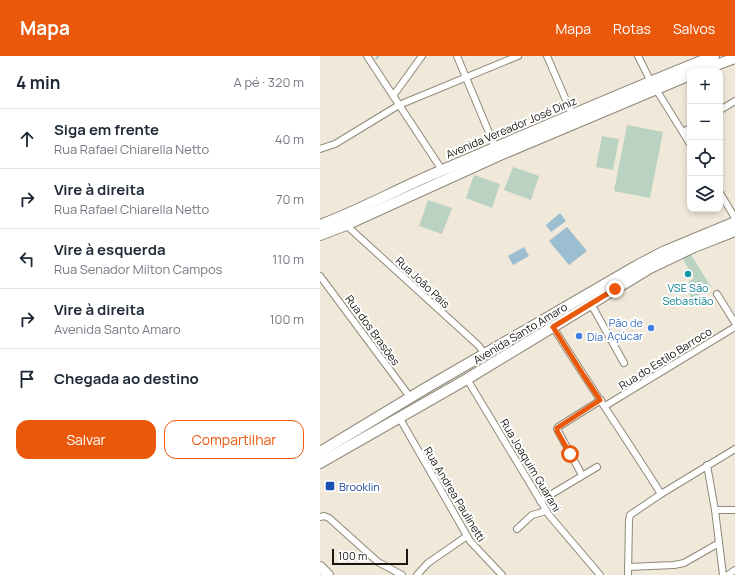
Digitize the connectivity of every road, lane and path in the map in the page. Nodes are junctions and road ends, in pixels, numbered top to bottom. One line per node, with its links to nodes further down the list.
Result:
1 (367, 56): 13 (street)
2 (422, 56): 13 (street)
3 (457, 56): 11 (street)
4 (518, 56): 11 (street)
5 (547, 56): 17 (street)
6 (638, 56): 12 (street)
7 (714, 56): 12 (main road, Avenida Vereador José Diniz)
8 (735, 58): 9 (main road)
9 (708, 68)
10 (687, 76): 12 (main road, Avenida Vereador José Diniz)
11 (465, 78): 15 (street); 21 (street)
12 (654, 85): 17 (main road, Avenida Vereador José Diniz); 19 (street); 28 (main road, Avenida Vereador José Diniz)
13 (393, 96): 15 (street)
14 (735, 101): 16 (street)
15 (399, 105): 22 (street); 23 (street)
16 (723, 108)
17 (572, 114): 21 (main road, Avenida Vereador José Diniz)
18 (687, 130): 19 (street)
19 (683, 132): 20 (street)
20 (688, 140)
21 (495, 148): 23 (main road, Avenida Vereador José Diniz)
22 (320, 149)
23 (442, 170): 27 (main road, Avenida Vereador José Diniz)
24 (723, 198): 25 (street)
25 (735, 218)
26 (735, 222): 37 (main road, Avenida Santo Amaro)
27 (320, 225)
28 (346, 225): 30 (main road, Avenida Vereador José Diniz); 37 (street, Rua João Pais)
29 (735, 231): 33 (main road, Avenida Santo Amaro)
30 (320, 235)
31 (320, 276): 40 (street, Rua dos Brasões)
32 (717, 294): 34 (street)
33 (591, 304): 35 (main road, Avenida Santo Amaro); 38 (street)
34 (735, 323)
35 (553, 327): 39 (main road, Avenida Santo Amaro); 41 (street)
36 (735, 327): 42 (street, Rua do Estilo Barroco)
37 (485, 354): 40 (main road, Avenida Santo Amaro)
38 (624, 363)
39 (467, 379): 43 (main road, Avenida Santo Amaro); 51 (street, Rua Joaquim Guarani)
40 (410, 397): 45 (main road, Avenida Santo Amaro)
41 (600, 400): 42 (street); 49 (street)
42 (606, 406): 50 (street)
43 (399, 417): 46 (main road, Avenida Santo Amaro); 57 (street, Rua Andrea Paulinetti)
44 (735, 449): 47 (street)
45 (320, 452)
46 (320, 463)
47 (707, 465): 50 (street); 52 (street)
48 (597, 467): 49 (street)
49 (582, 475): 51 (street)
50 (661, 494): 60 (street)
51 (540, 501): 54 (street, Rua Joaquim Guarani)
52 (715, 510): 53 (street); 58 (street)
53 (735, 510)
54 (546, 511): 56 (street); 66 (street, Rua Joaquim Guarani)
55 (320, 517): 63 (street)
56 (517, 529)
57 (467, 536): 64 (street); 65 (street, Rua Andrea Paulinetti)
58 (719, 543): 60 (street); 68 (street)
59 (320, 567): 62 (main road)
60 (628, 567): 67 (street)
61 (735, 570): 69 (street)
62 (327, 575)
63 (402, 575)
64 (417, 575)
65 (502, 575)
66 (600, 575)
67 (628, 575)
68 (723, 575)
69 (728, 575)

